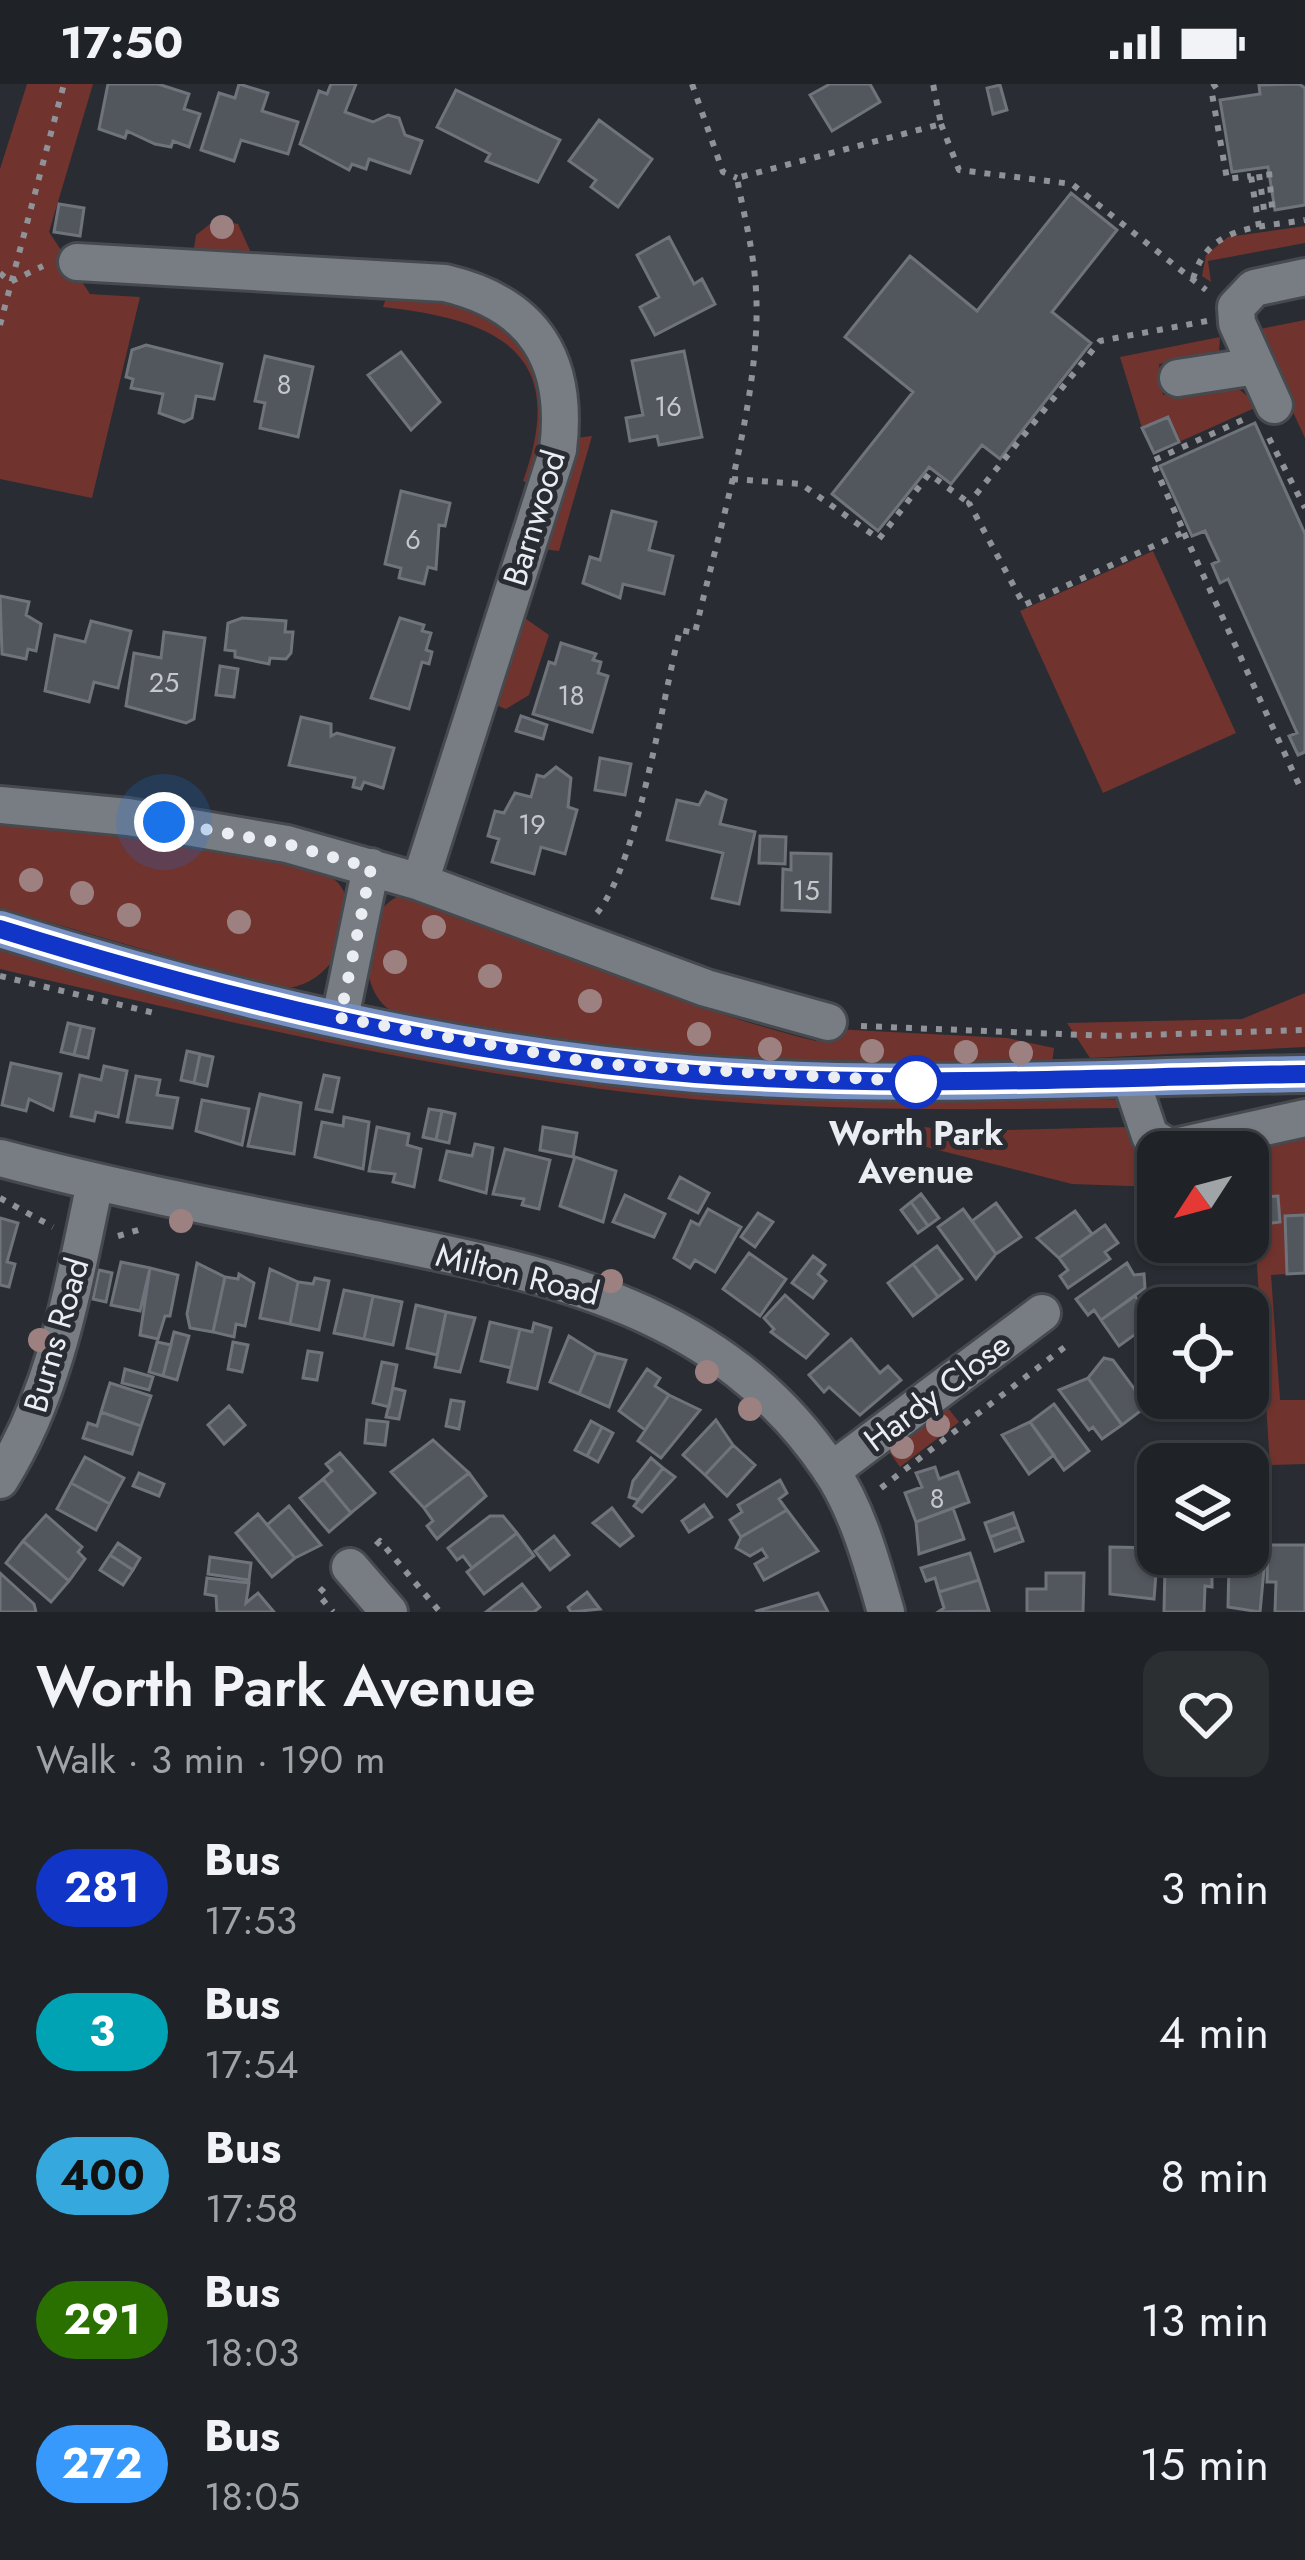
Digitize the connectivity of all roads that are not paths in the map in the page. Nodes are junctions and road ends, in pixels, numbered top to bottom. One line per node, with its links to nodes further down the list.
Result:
1 (76, 262): 8 (street, Barnwood)
2 (1305, 278): 3 (street)
3 (1256, 365): 4 (street); 5 (street)
4 (1178, 377)
5 (1266, 409)
6 (0, 805): 7 (street)
7 (371, 868): 8 (street); 10 (street)
8 (420, 882): 11 (street)
9 (0, 929): 10 (main road)
10 (340, 1018): 13 (main road)
11 (828, 1022)
12 (1305, 1074): 13 (main road)
13 (1131, 1080): 14 (street)
14 (1305, 1118)
15 (0, 1158): 16 (street, Milton Road)
16 (95, 1183): 18 (street, Milton Road); 19 (street, Burns Road)
17 (1042, 1313): 18 (street, Hardy Close)
18 (831, 1471): 22 (street, Milton Road)
19 (0, 1480)
20 (350, 1567): 21 (street)
21 (389, 1612)
22 (886, 1612)

